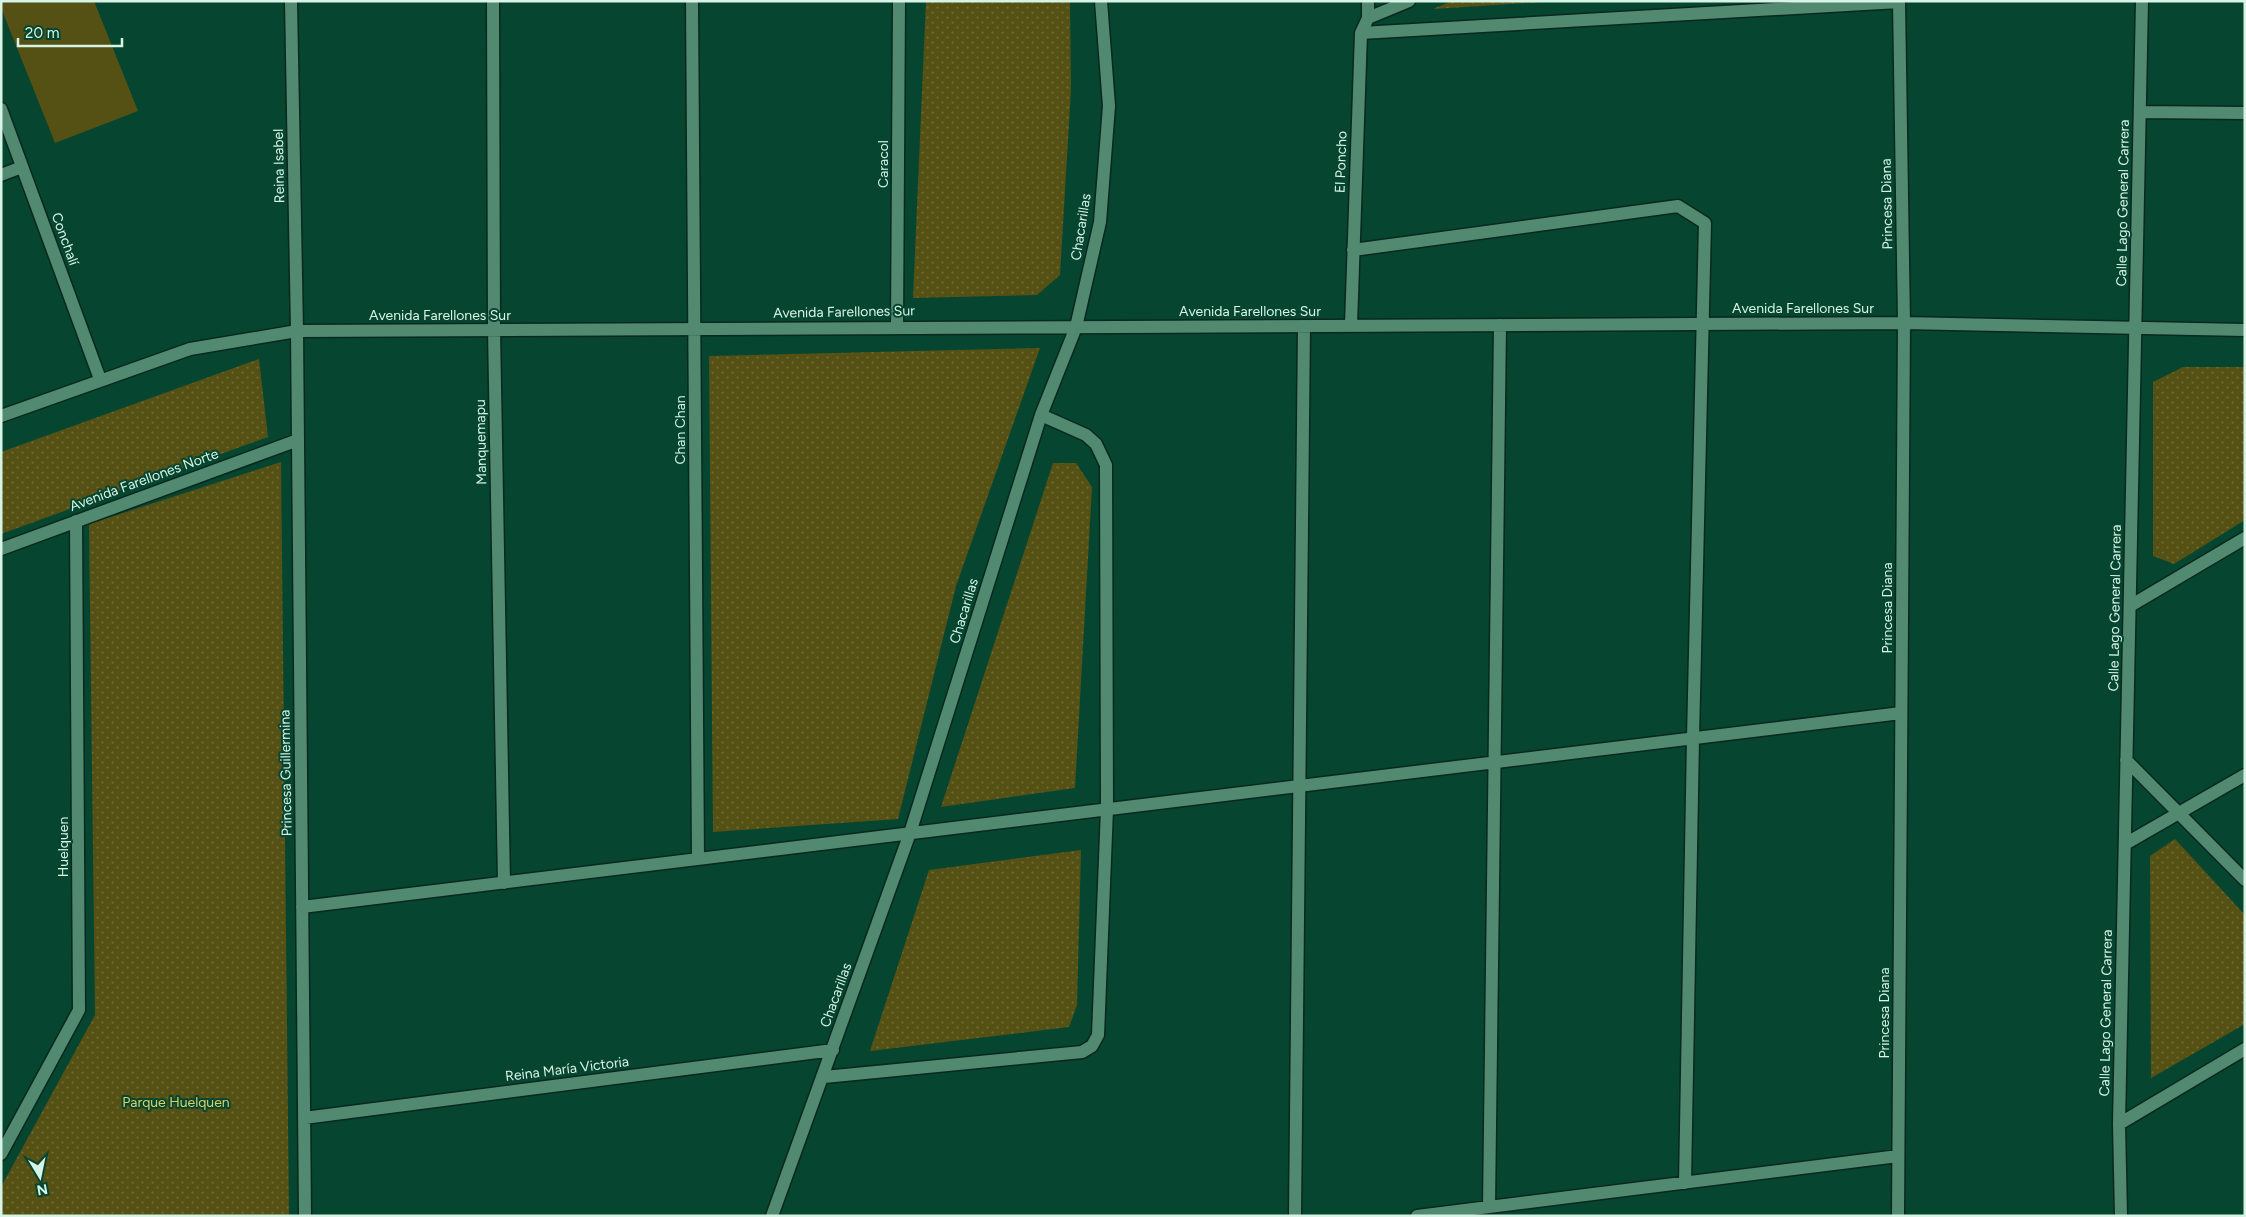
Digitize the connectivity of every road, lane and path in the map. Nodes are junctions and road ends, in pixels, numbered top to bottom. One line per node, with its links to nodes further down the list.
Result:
1 (291, 1): 29 (street, Reina Isabel)
2 (493, 1): 27 (street, Manquemapu)
3 (692, 1): 26 (street, Chan Chan)
4 (899, 1): 22 (street, Caracol)
5 (1101, 1): 24 (street, Chacarillas)
6 (1368, 1): 10 (street, El Poncho)
7 (1409, 1): 10 (street)
8 (2142, 1): 13 (street, Calle Lago General Carrera)
9 (1898, 2): 11 (street); 18 (street, Princesa Diana)
10 (1368, 18): 11 (street, El Poncho)
11 (1361, 32): 17 (street, El Poncho)
12 (1, 109): 15 (street, Conchalí)
13 (2140, 112): 14 (street); 25 (street, Calle Lago General Carrera)
14 (2245, 113)
15 (22, 167): 16 (street); 30 (street, Conchalí)
16 (1, 175)
17 (1353, 250): 19 (street); 20 (street, El Poncho)
18 (1904, 323): 19 (street, Avenida Farellones Sur); 25 (street, Avenida Farellones Sur); 38 (street, Princesa Diana)
19 (1701, 324): 21 (street, Avenida Farellones Sur); 39 (street)
20 (1351, 325): 21 (street, Avenida Farellones Sur); 23 (street, Avenida Farellones Sur)
21 (1500, 325): 41 (street)
22 (897, 326): 24 (street, Avenida Farellones Sur); 26 (street, Avenida Farellones Sur)
23 (1304, 326): 24 (street, Avenida Farellones Sur); 43 (street)
24 (1076, 327): 31 (street, Chacarillas)
25 (2135, 328): 28 (street, Avenida Farellones Sur); 37 (street, Calle Lago General Carrera)
26 (694, 329): 27 (street, Avenida Farellones Sur); 48 (street, Chan Chan)
27 (494, 330): 29 (street, Avenida Farellones Sur); 50 (street, Manquemapu)
28 (2245, 330)
29 (297, 331): 30 (street, Avenida Farellones Sur); 33 (street, Princesa Guillermina)
30 (100, 379): 32 (street, Avenida Farellones Sur)
31 (1041, 414): 44 (street); 46 (street, Chacarillas)
32 (1, 416)
33 (298, 440): 34 (street, Avenida Farellones Norte); 51 (street, Princesa Guillermina)
34 (76, 521): 36 (street, Avenida Farellones Norte); 57 (street, Huelquen)
35 (2245, 538): 37 (street)
36 (1, 548)
37 (2130, 606): 40 (street, Calle Lago General Carrera)
38 (1901, 713): 39 (street); 58 (street, Princesa Diana)
39 (1692, 738): 41 (street); 59 (street)
40 (2126, 760): 45 (street); 47 (street, Calle Lago General Carrera)
41 (1494, 762): 43 (street); 60 (street)
42 (2245, 775): 45 (street)
43 (1298, 786): 44 (street); 63 (street)
44 (1107, 809): 46 (street); 54 (street)
45 (2179, 813): 47 (street); 49 (street)
46 (910, 833): 48 (street); 53 (street, Chacarillas)
47 (2125, 844): 56 (street, Calle Lago General Carrera)
48 (698, 859): 50 (street)
49 (2245, 880)
50 (504, 883): 51 (street)
51 (302, 908): 55 (street, Princesa Guillermina)
52 (2245, 1049): 56 (street)
53 (833, 1050): 54 (street, Chacarillas); 55 (street, Reina María Victoria)
54 (824, 1076): 62 (street, Chacarillas)
55 (304, 1118): 61 (street, Princesa Guillermina)
56 (2119, 1124): 66 (street, Calle Lago General Carrera)
57 (1, 1154)
58 (1898, 1156): 59 (street); 65 (street, Princesa Diana)
59 (1685, 1183): 60 (street)
60 (1489, 1207): 64 (street)
61 (305, 1216)
62 (772, 1216)
63 (1295, 1216)
64 (1417, 1216)
65 (1898, 1216)
66 (2121, 1216)

